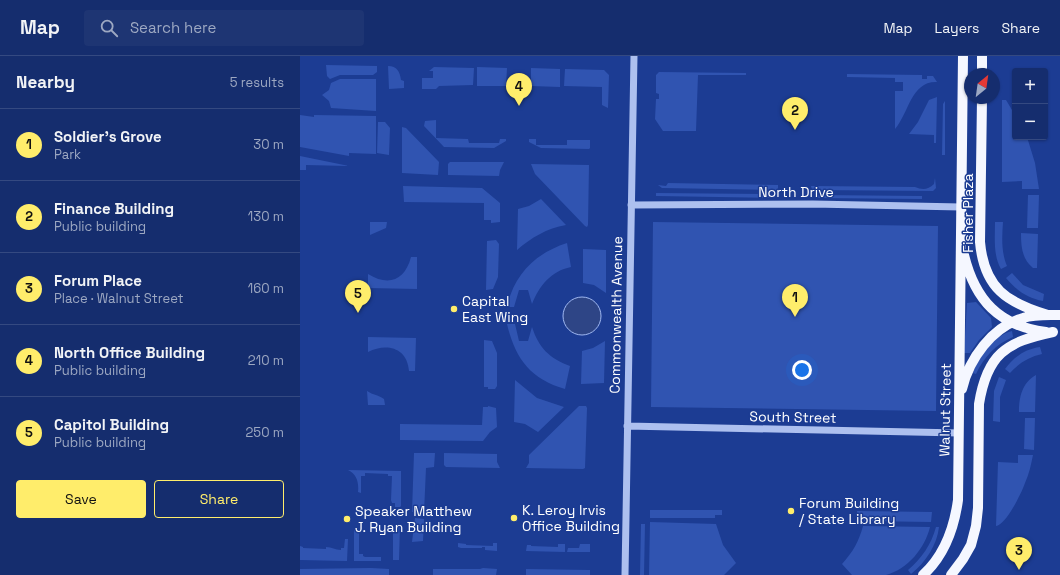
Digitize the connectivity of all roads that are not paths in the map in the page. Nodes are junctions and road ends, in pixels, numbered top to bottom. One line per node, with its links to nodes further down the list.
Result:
1 (634, 56): 6 (street, Commonwealth Avenue)
2 (963, 56): 7 (main road, Fisher Plaza)
3 (982, 56): 4 (main road)
4 (982, 68)
5 (982, 104): 9 (main road, Fisher Plaza)
6 (631, 205): 7 (street, North Drive); 14 (street, Commonwealth Avenue)
7 (961, 207): 8 (main road, Fisher Plaza)
8 (960, 235): 11 (main road); 13 (main road, Walnut Street)
9 (1048, 315): 10 (main road); 11 (main road)
10 (1060, 315)
11 (1011, 322): 12 (main road); 13 (main road)
12 (1057, 332): 18 (main road)
13 (959, 404): 15 (main road, Walnut Street)
14 (627, 426): 15 (street, South Street); 16 (street, Commonwealth Avenue)
15 (959, 433): 17 (main road, Walnut Street)
16 (624, 575)
17 (923, 575)
18 (951, 575)

